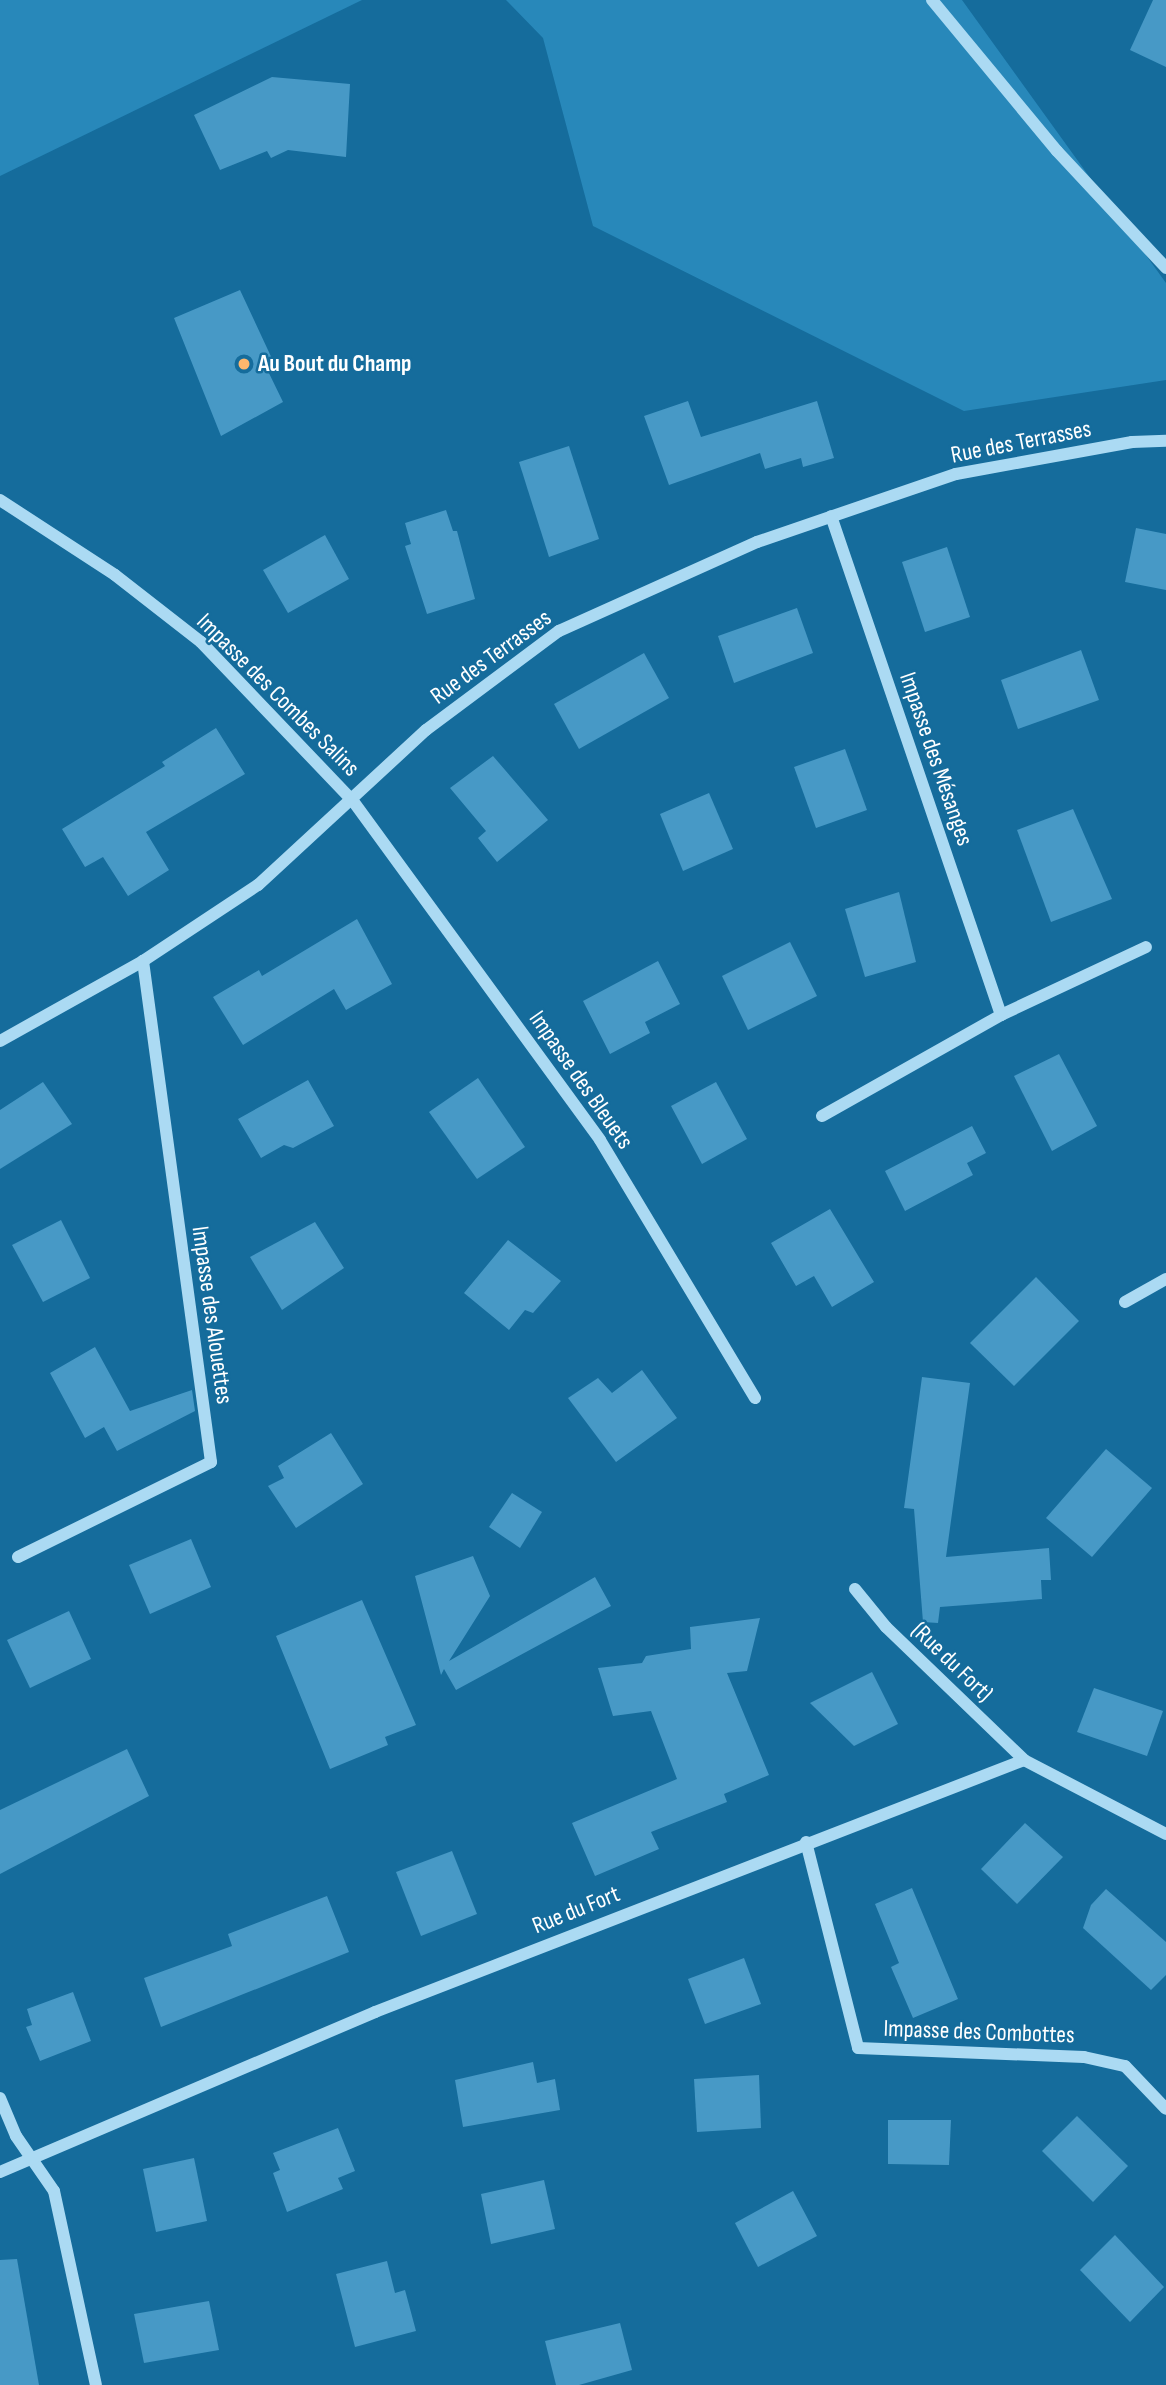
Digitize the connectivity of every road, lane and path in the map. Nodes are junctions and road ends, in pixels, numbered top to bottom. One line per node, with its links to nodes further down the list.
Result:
1 (932, 0): 2 (street)
2 (1166, 268)
3 (1166, 441): 5 (street, Rue des Terrasses)
4 (0, 500): 6 (street, Impasse des Combes Salins)
5 (831, 516): 6 (street, Rue des Terrasses); 9 (street, Impasse des Mésanges)
6 (353, 801): 8 (street, Rue des Terrasses); 14 (street, Impasse des Bleuets)
7 (1146, 947): 9 (street)
8 (143, 961): 10 (street, Rue des Terrasses); 15 (street, Impasse des Alouettes)
9 (1001, 1014): 11 (street)
10 (0, 1041)
11 (822, 1116)
12 (1166, 1279): 13 (street)
13 (1125, 1302)
14 (754, 1398)
15 (18, 1557)
16 (855, 1589): 17 (street, (Rue du Fort))
17 (1024, 1760): 18 (street); 19 (street, Rue du Fort)
18 (1166, 1834)
19 (806, 1842): 21 (street, Impasse des Combottes); 22 (street, Rue du Fort)
20 (0, 2098): 22 (street)
21 (1166, 2109)
22 (33, 2160): 23 (street, Rue du Fort); 24 (street)
23 (0, 2172)
24 (96, 2385)

